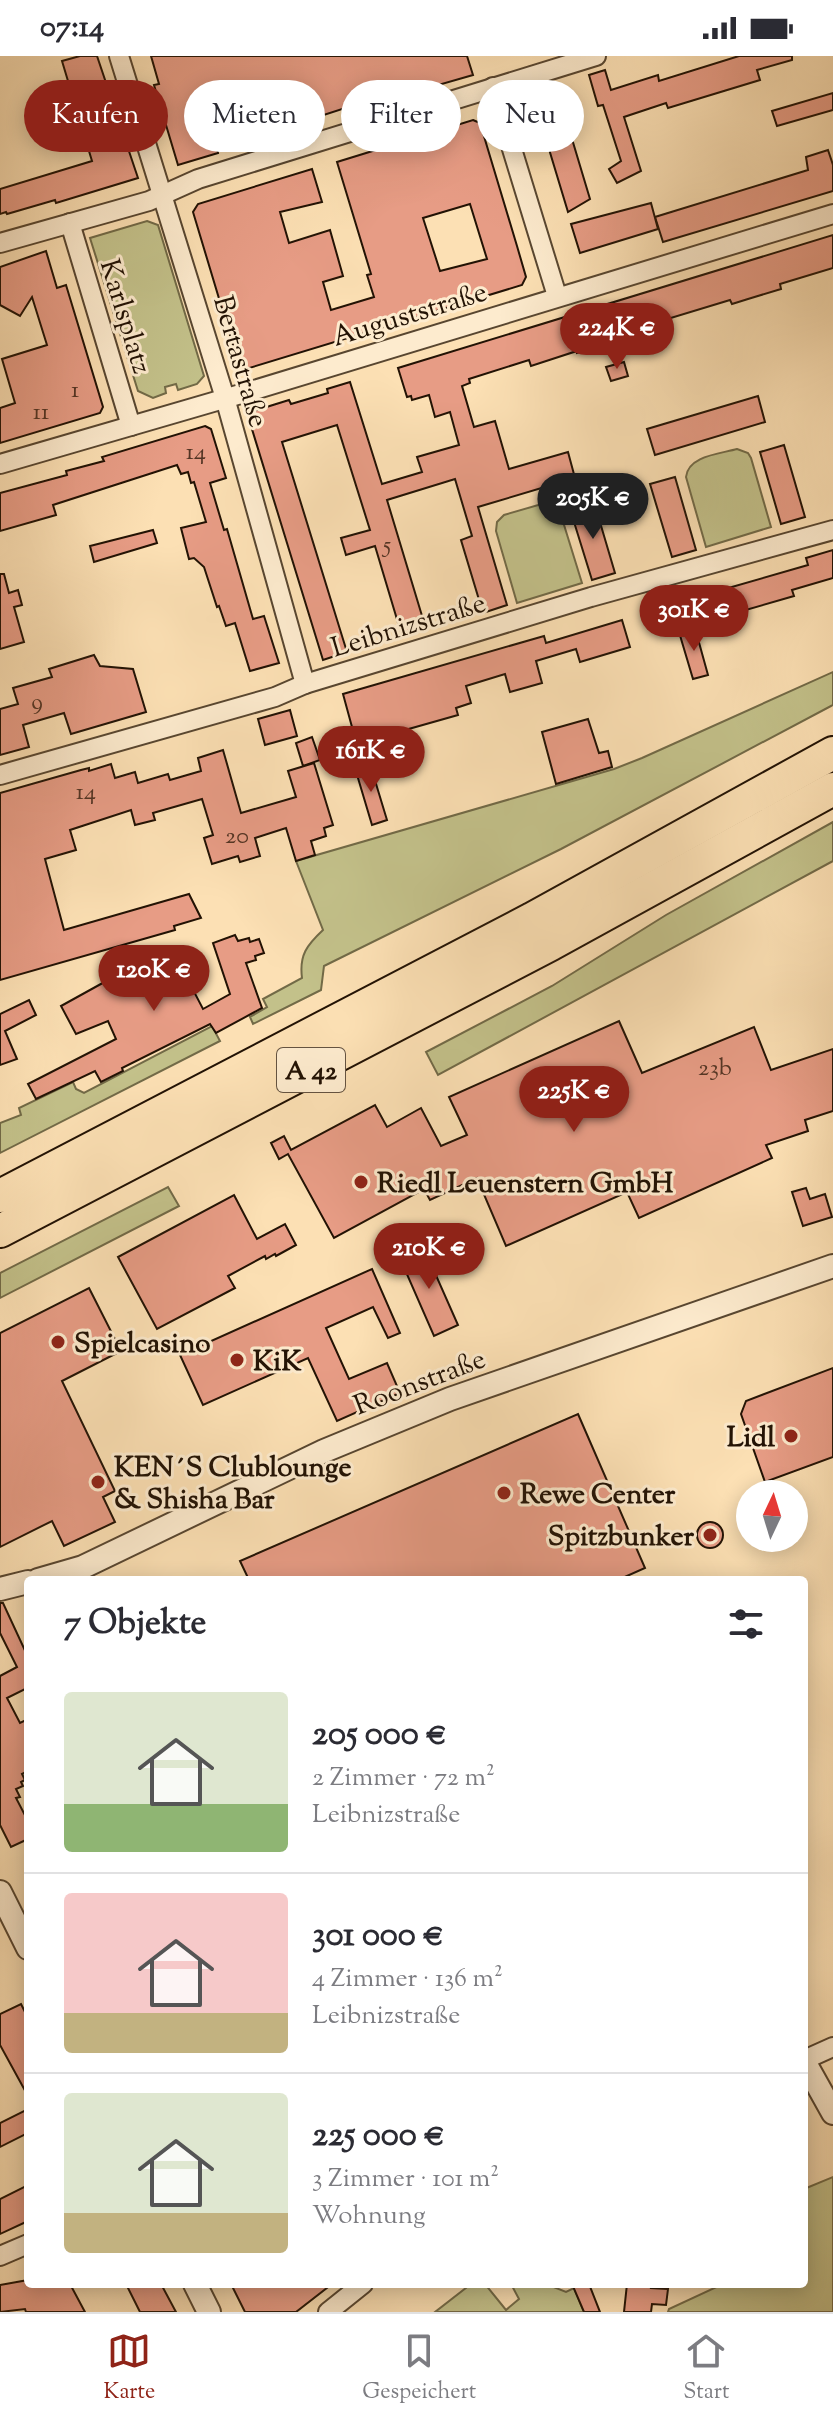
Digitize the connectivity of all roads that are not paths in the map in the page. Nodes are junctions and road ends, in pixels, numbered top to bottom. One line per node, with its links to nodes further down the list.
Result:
1 (119, 56): 6 (street, Bertastraße)
2 (590, 57): 3 (street)
3 (516, 80)
4 (477, 92): 6 (street)
5 (513, 152): 10 (street)
6 (163, 194): 8 (street); 11 (street, Bertastraße)
7 (833, 214): 10 (street, Auguststraße)
8 (70, 223): 9 (street); 12 (street, Karlsplatz)
9 (0, 243)
10 (557, 296): 11 (street, Auguststraße)
11 (225, 398): 12 (street, Auguststraße); 15 (street, Bertastraße)
12 (131, 426): 13 (street, Auguststraße)
13 (0, 464)
14 (833, 530): 15 (street, Leibnizstraße)
15 (305, 684): 17 (street, Leibnizstraße)
16 (833, 753): 19 (highway, A 42)
17 (0, 775)
18 (833, 789): 22 (highway, A 42)
19 (82, 1155): 20 (highway); 21 (highway, A 42)
20 (0, 1178)
21 (0, 1196)
22 (70, 1196): 23 (highway, A 42); 24 (highway)
23 (0, 1231)
24 (0, 1249)
25 (833, 1266): 26 (street, Roonstraße)
26 (52, 1576)
27 (24, 1583): 28 (street)
28 (1, 1588)
29 (0, 1892): 30 (street)
30 (24, 1940)
31 (833, 2047): 32 (street)
32 (808, 2059)
33 (808, 2068): 35 (street)
34 (808, 2105): 36 (street)
35 (833, 2113)
36 (833, 2119)
37 (24, 2246): 38 (street)
38 (0, 2256)
39 (197, 2288): 41 (street)
40 (358, 2288): 42 (street)
41 (209, 2312)
42 (328, 2312)

